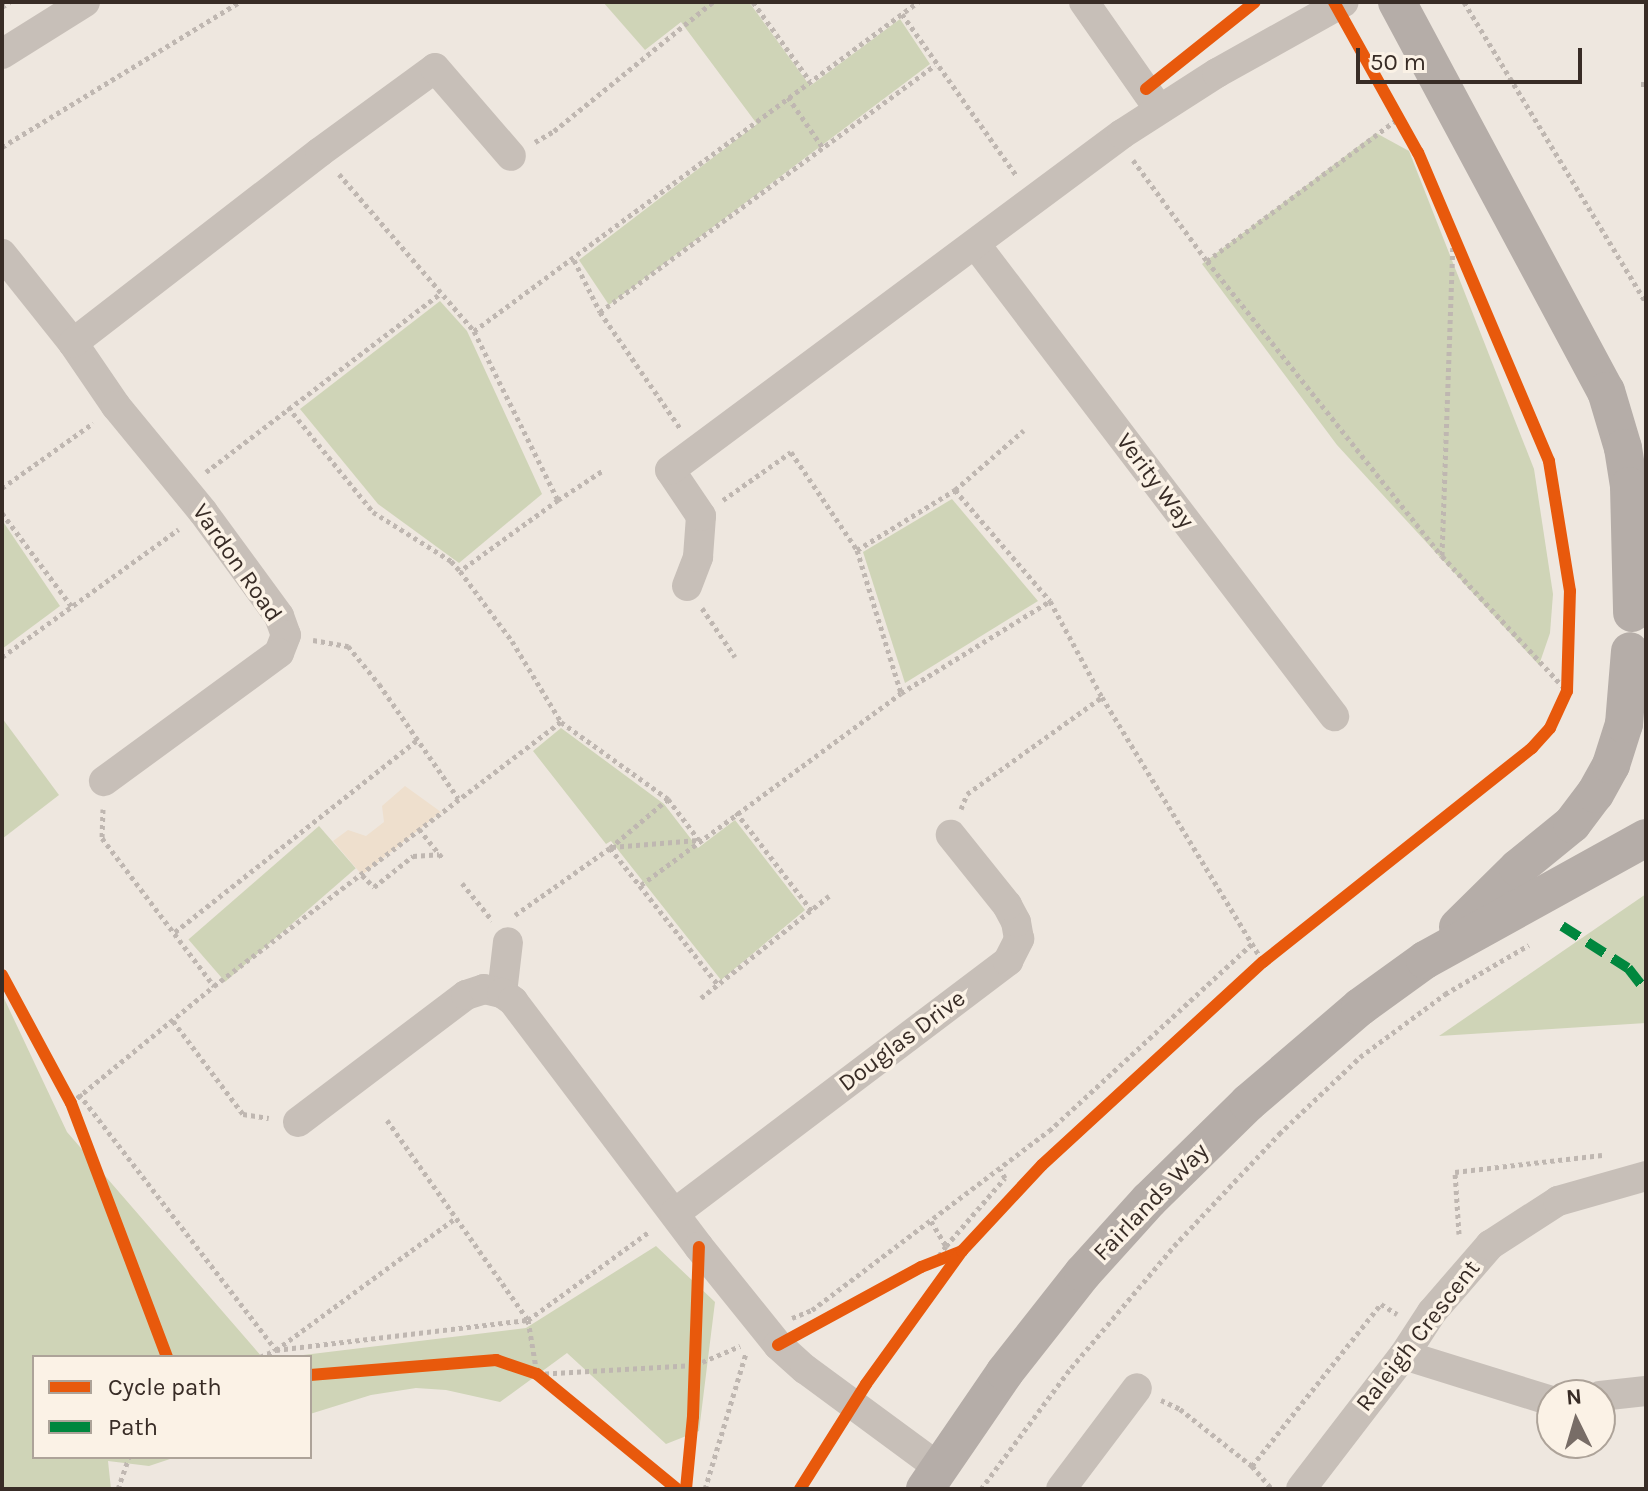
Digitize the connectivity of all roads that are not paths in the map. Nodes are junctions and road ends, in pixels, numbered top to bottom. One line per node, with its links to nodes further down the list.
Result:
1 (85, 2): 5 (street)
2 (1084, 2): 6 (street)
3 (1344, 2): 6 (street)
4 (1397, 2): 11 (main road)
5 (2, 54)
6 (1159, 109): 8 (street)
7 (511, 156): 10 (street)
8 (976, 245): 13 (street); 17 (street, Verity Way)
9 (2, 254): 10 (street, Vardon Road)
10 (73, 343): 18 (street, Vardon Road)
11 (1606, 391): 12 (main road); 14 (main road)
12 (1646, 426)
13 (687, 586)
14 (1639, 599): 15 (main road)
15 (1630, 651): 16 (main road); 22 (main road, Fairlands Way)
16 (1646, 706)
17 (1334, 716)
18 (104, 781)
19 (951, 835): 26 (street, Douglas Drive)
20 (1646, 838): 22 (main road, Fairlands Way)
21 (503, 935): 23 (street)
22 (1425, 960): 32 (main road, Fairlands Way)
23 (502, 993): 24 (street); 26 (street)
24 (298, 1122)
25 (1646, 1176): 27 (street, Raleigh Crescent)
26 (675, 1213): 32 (street)
27 (1404, 1355): 31 (street); 34 (street, Raleigh Crescent)
28 (1137, 1388): 33 (street)
29 (1646, 1391): 30 (street)
30 (1616, 1394)
31 (1536, 1396)
32 (932, 1478)
33 (1061, 1489)
34 (1301, 1489)

